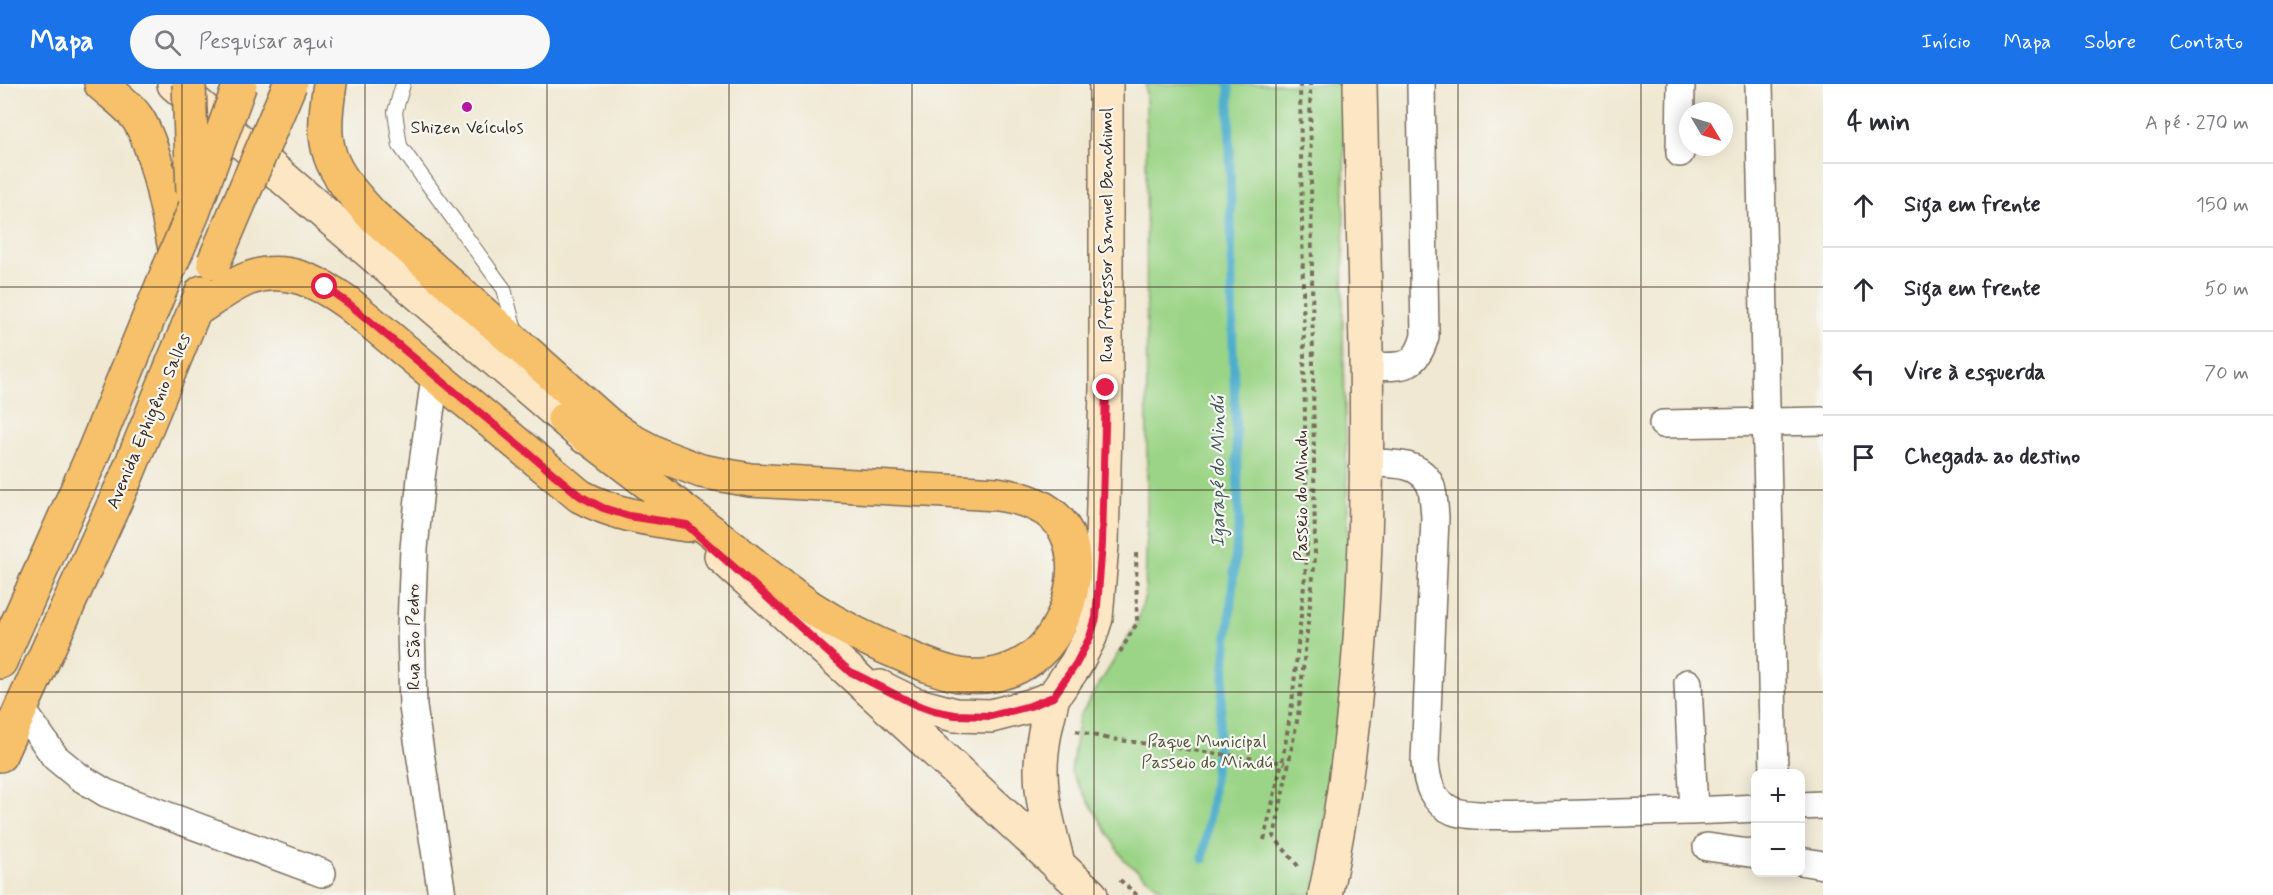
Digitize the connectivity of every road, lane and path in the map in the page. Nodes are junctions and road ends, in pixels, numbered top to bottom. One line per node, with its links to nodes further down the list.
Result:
1 (100, 84): 17 (main road)
2 (174, 84): 22 (street)
3 (189, 84): 16 (main road, bridge)
4 (240, 84): 16 (main road, Avenida Ephigênio Salles, bridge)
5 (290, 84): 18 (main road, Avenida Ephigênio Salles, bridge)
6 (330, 84): 19 (main road)
7 (403, 84): 19 (lane)
8 (1106, 84): 31 (street, Rua Professor Samuel Benchimol)
9 (1300, 84): 41 (path)
10 (1310, 84): 35 (path, Passeio do Mindu)
11 (1360, 84): 20 (street)
12 (1421, 84): 20 (street)
13 (1681, 84): 15 (street)
14 (1759, 84): 24 (street)
15 (1681, 102)
16 (193, 213): 17 (main road, Avenida Ephigênio Salles, bridge)
17 (172, 262): 28 (main road, Avenida Ephigênio Salles)
18 (194, 311): 21 (main road); 32 (main road, Avenida Ephigênio Salles)
19 (518, 345): 22 (main road)
20 (1365, 366): 26 (street)
21 (435, 377): 27 (main road); 49 (street, Rua São Pedro)
22 (564, 419): 27 (street)
23 (1823, 421): 24 (street)
24 (1765, 423): 25 (street); 36 (street)
25 (1664, 424)
26 (1366, 463): 40 (street); 51 (street)
27 (687, 525): 29 (street)
28 (0, 662)
29 (849, 671): 31 (street); 46 (street)
30 (1688, 683): 40 (street)
31 (1053, 697): 46 (street)
32 (21, 708): 34 (main road, Avenida Ephigênio Salles); 48 (street)
33 (1073, 730): 35 (path, bridge)
34 (0, 755)
35 (1288, 763): 47 (path, Passeio do Mindu)
36 (1774, 769)
37 (1823, 805): 38 (street)
38 (1805, 806)
39 (1751, 808): 40 (street)
40 (1694, 811)
41 (1264, 840)
42 (1707, 847): 43 (street)
43 (1751, 853)
44 (1805, 862): 45 (street)
45 (1823, 865)
46 (1059, 867): 50 (street)
47 (1302, 870)
48 (322, 873)
49 (442, 895)
50 (1091, 895)
51 (1325, 895)

